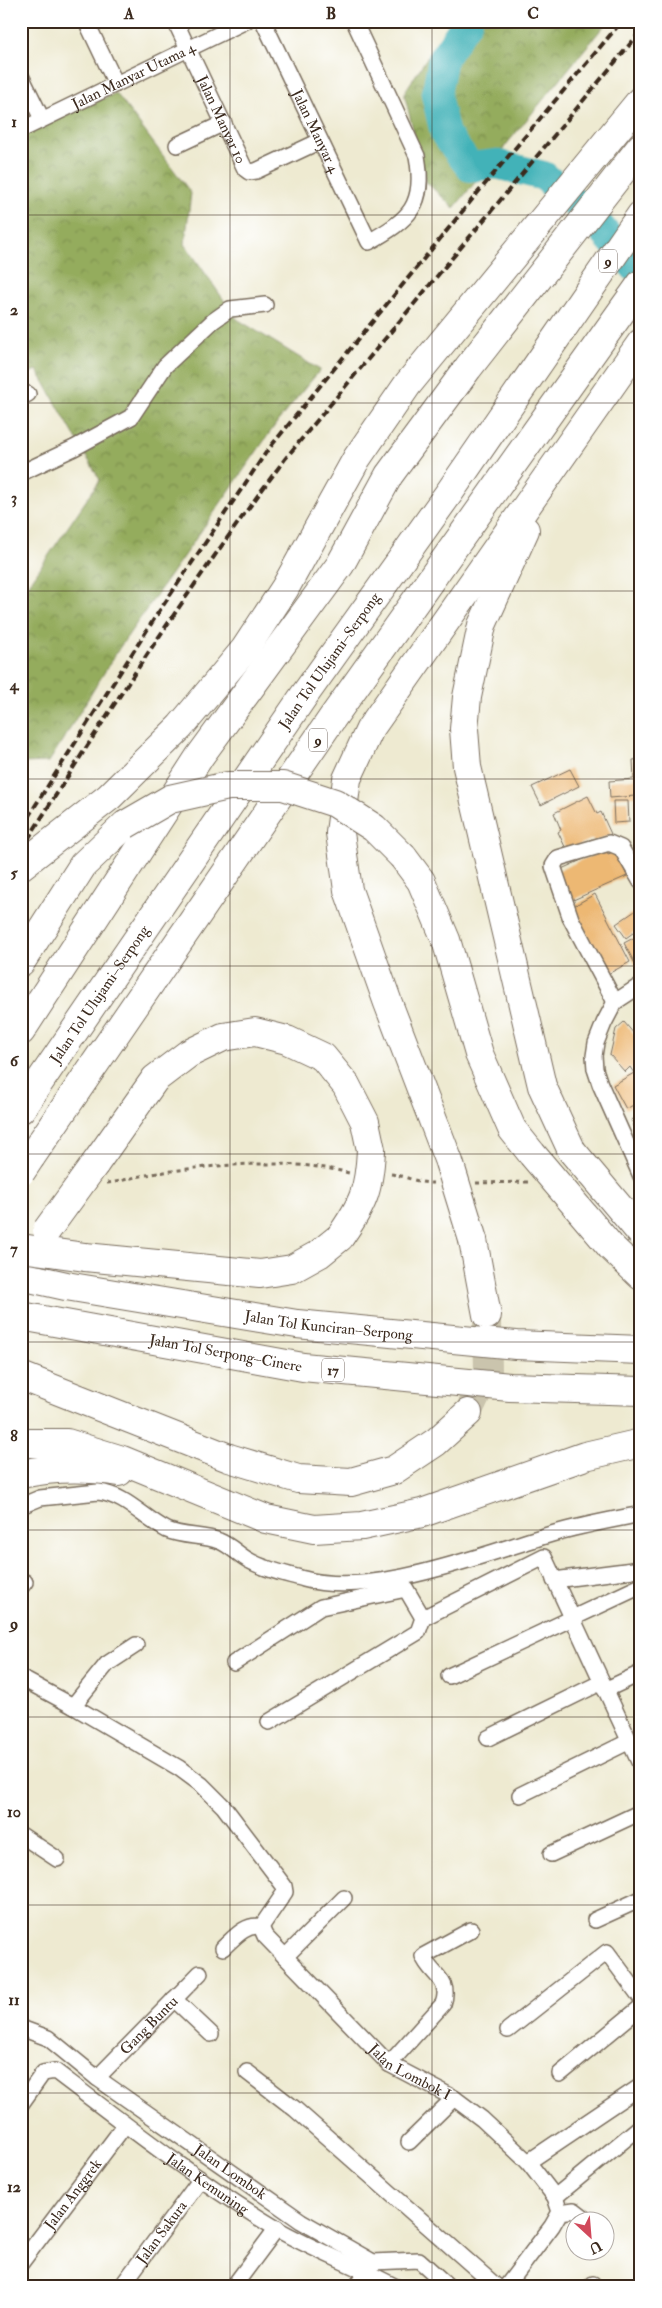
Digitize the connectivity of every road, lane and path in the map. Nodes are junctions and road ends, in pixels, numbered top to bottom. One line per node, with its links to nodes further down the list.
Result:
1 (86, 21): 8 (street)
2 (175, 21): 6 (street, Jalan Manyar 10)
3 (246, 21): 6 (street, Jalan Manyar Utama 4)
4 (263, 21): 13 (street, Jalan Manyar 4)
5 (354, 21): 13 (street, Jalan Manyar 4)
6 (188, 49): 8 (street, Jalan Manyar Utama 4); 11 (street, Jalan Manyar 10)
7 (21, 76): 10 (street)
8 (116, 84): 10 (street, Jalan Manyar Utama 4)
9 (641, 100): 24 (highway)
10 (42, 119): 12 (street, Jalan Manyar Utama 4)
11 (224, 123): 13 (street, Jalan Manyar 10); 14 (street)
12 (21, 130)
13 (320, 141)
14 (177, 145)
15 (641, 147): 29 (highway)
16 (638, 219): 30 (highway, Jalan Tol Ulujami–Serpong / 9)
17 (641, 284): 32 (highway, 9)
18 (265, 304): 20 (street)
19 (636, 350): 21 (highway)
20 (21, 473)
21 (550, 474): 33 (highway); 39 (highway, bridge)
22 (620, 848): 23 (street); 25 (street); 28 (street)
23 (641, 857)
24 (21, 866)
25 (641, 882)
26 (21, 962): 43 (highway, bridge)
27 (641, 985): 28 (street)
28 (614, 1002): 36 (street)
29 (21, 1031)
30 (21, 1109)
31 (377, 1162): 33 (path); 34 (highway); 40 (highway, bridge)
32 (26, 1164)
33 (444, 1173): 44 (highway, bridge)
34 (99, 1174): 35 (path); 41 (highway, bridge)
35 (352, 1174)
36 (641, 1176)
37 (535, 1182): 38 (path)
38 (468, 1183)
39 (641, 1233)
40 (21, 1248)
41 (21, 1265)
42 (21, 1276): 46 (highway, Jalan Tol Kunciran–Serpong)
43 (641, 1276)
44 (487, 1315)
45 (25, 1317): 48 (highway, Jalan Tol Serpong–Cinere / 17)
46 (641, 1350)
47 (21, 1376): 49 (highway)
48 (641, 1391)
49 (468, 1413)
50 (21, 1443): 53 (highway)
51 (641, 1443): 53 (highway)
52 (21, 1474): 53 (highway)
53 (170, 1480)
54 (21, 1506): 55 (street)
55 (641, 1514)
56 (641, 1569): 57 (street)
57 (554, 1580): 59 (street); 60 (street)
58 (641, 1586): 60 (street)
59 (423, 1618): 62 (street); 68 (street)
60 (572, 1618): 64 (street); 66 (street)
61 (136, 1644): 67 (street)
62 (234, 1663)
63 (641, 1673): 66 (street)
64 (449, 1676)
65 (21, 1678): 67 (street)
66 (604, 1686): 69 (street); 70 (street)
67 (72, 1706): 80 (street)
68 (269, 1722)
69 (488, 1738)
70 (630, 1741): 71 (street); 72 (street)
71 (639, 1759)
72 (520, 1795)
73 (641, 1812): 75 (street)
74 (21, 1834): 76 (street)
75 (551, 1854)
76 (57, 1859)
77 (344, 1898): 83 (street)
78 (641, 1899): 79 (street)
79 (595, 1920)
80 (261, 1926): 82 (street); 83 (street, Jalan Lombok I)
81 (471, 1930): 92 (street)
82 (223, 1948)
83 (285, 1957): 92 (street, Jalan Lombok I)
84 (200, 1973): 86 (street, Gang Buntu)
85 (635, 1979): 87 (street); 90 (street)
86 (174, 1998): 91 (street); 95 (street, Gang Buntu)
87 (641, 1998)
88 (641, 2007): 94 (street)
89 (21, 2028): 95 (street, Jalan Lombok)
90 (508, 2030)
91 (211, 2034)
92 (389, 2064): 97 (street, Jalan Lombok I)
93 (248, 2072): 115 (street)
94 (560, 2074)
95 (97, 2078): 114 (street, Jalan Lombok)
96 (641, 2086): 102 (street)
97 (454, 2098): 101 (street); 102 (street, Jalan Lombok I)
98 (21, 2104): 99 (street, Jalan Kemuning)
99 (125, 2124): 103 (street, Jalan Kemuning); 108 (street, Jalan Anggrek)
100 (641, 2126): 104 (street)
101 (409, 2142)
102 (528, 2162): 104 (street, Jalan Lombok I)
103 (201, 2179): 107 (street, Jalan Kemuning); 110 (street, Jalan Sakura)
104 (555, 2197): 106 (street, Jalan Lombok I)
105 (564, 2211): 106 (street)
106 (560, 2212): 116 (street)
107 (277, 2228): 109 (street, Jalan Kemuning); 111 (street)
108 (21, 2263)
109 (367, 2271): 112 (street); 113 (street, Jalan Kemuning)
110 (121, 2287)
111 (233, 2287)
112 (356, 2287)
113 (396, 2287)
114 (449, 2287)
115 (497, 2287)
116 (506, 2287)

